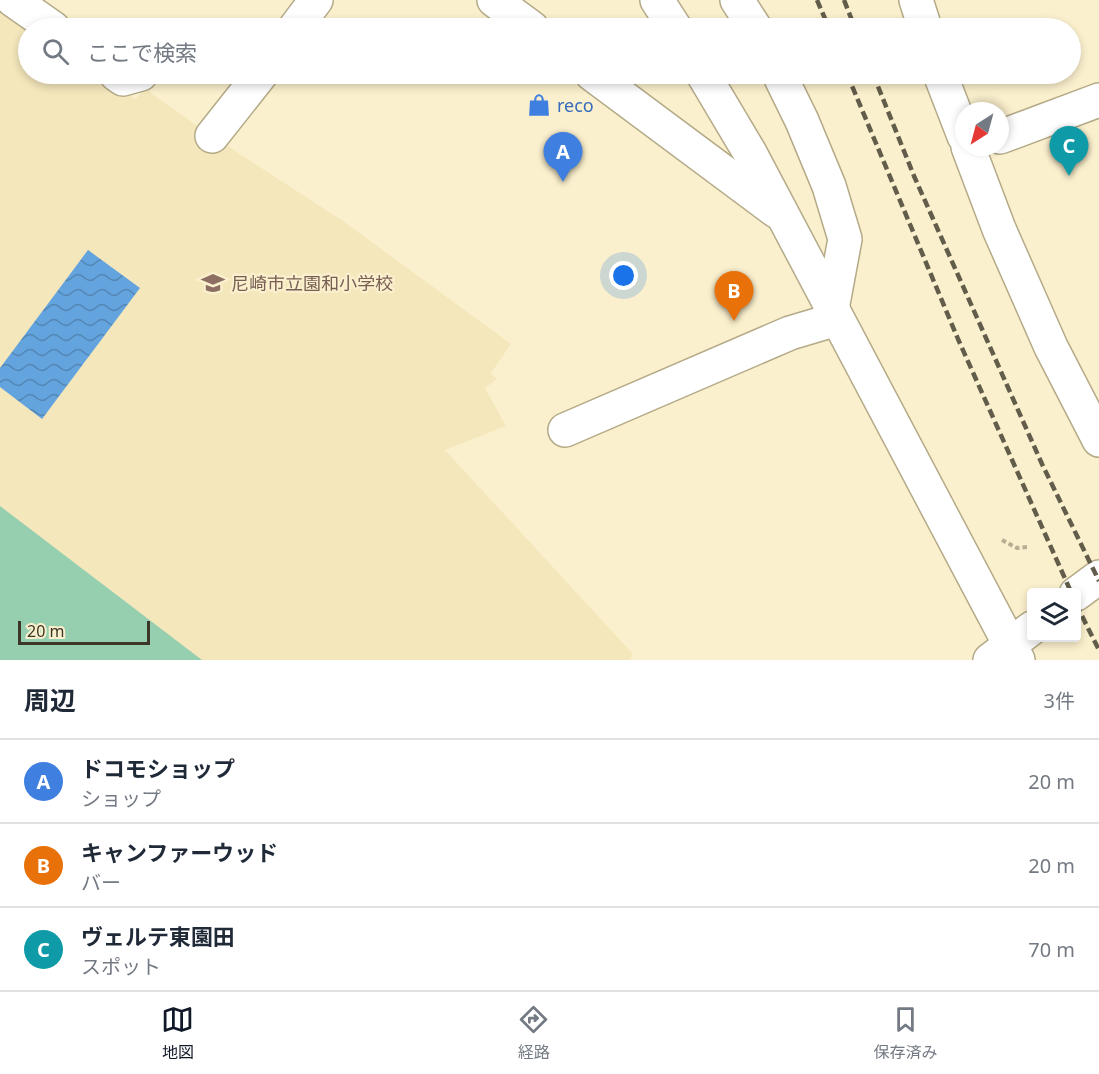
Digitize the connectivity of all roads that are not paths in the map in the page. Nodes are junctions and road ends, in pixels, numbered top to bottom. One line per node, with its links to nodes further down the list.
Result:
1 (13, 0): 7 (street)
2 (316, 0): 8 (street)
3 (494, 0): 9 (street)
4 (657, 0): 10 (street)
5 (737, 0): 11 (street)
6 (916, 0): 12 (street)
7 (39, 18)
8 (302, 18)
9 (518, 18)
10 (669, 18)
11 (749, 18)
12 (922, 18)
13 (253, 84): 21 (street)
14 (605, 84): 23 (street)
15 (709, 84): 23 (street)
16 (784, 84): 24 (street)
17 (944, 84): 19 (street)
18 (1099, 100): 20 (street)
19 (955, 111)
20 (1009, 134)
21 (212, 136)
22 (973, 156): 26 (street)
23 (784, 218): 24 (street)
24 (835, 314): 25 (street); 29 (street)
25 (565, 430)
26 (1099, 440)
27 (1099, 577): 28 (street)
28 (1081, 591)
29 (1012, 648)

